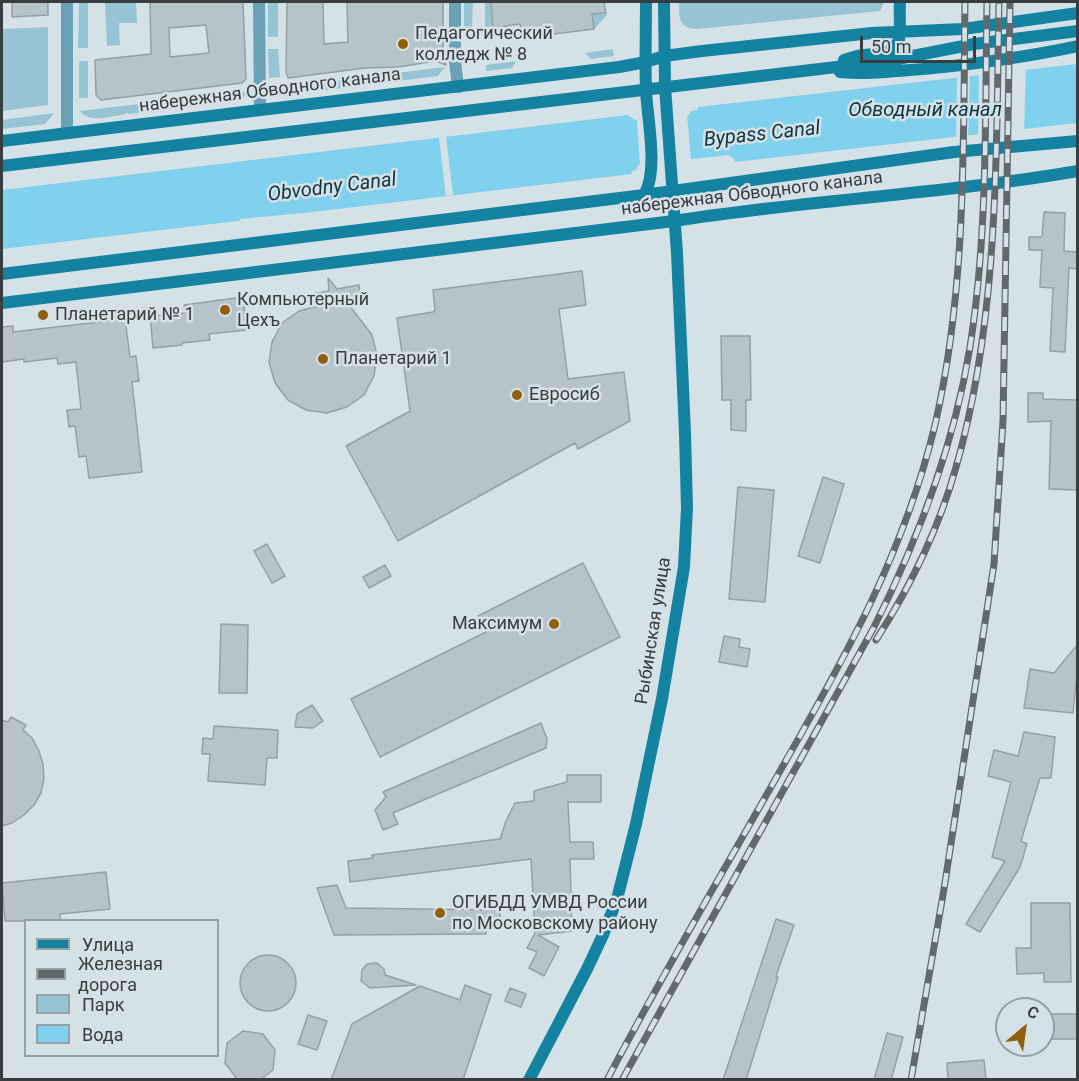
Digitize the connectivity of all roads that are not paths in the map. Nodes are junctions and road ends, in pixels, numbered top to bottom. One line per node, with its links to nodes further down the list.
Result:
1 (68, 2): 18 (street)
2 (259, 2): 17 (street)
3 (455, 2): 14 (street)
4 (646, 2): 12 (main road)
5 (664, 2): 11 (main road, Рыбинская улица)
6 (900, 2): 9 (main road)
7 (1077, 13): 9 (main road, набережная Обводного канала)
8 (1077, 31): 13 (main road)
9 (900, 32): 11 (main road, набережная Обводного канала); 13 (main road)
10 (1077, 46): 13 (main road)
11 (664, 56): 12 (main road, набережная Обводного канала); 15 (main road, Рыбинская улица)
12 (646, 62): 14 (main road, набережная Обводного канала); 16 (main road)
13 (815, 70): 15 (main road)
14 (458, 87): 17 (main road, набережная Обводного канала)
15 (665, 87): 16 (main road); 23 (main road, Рыбинская улица)
16 (646, 90): 21 (main road); 24 (main road)
17 (260, 110): 18 (main road, набережная Обводного канала)
18 (67, 133): 19 (main road, набережная Обводного канала)
19 (2, 141)
20 (1077, 141): 23 (main road, набережная Обводного канала)
21 (2, 166)
22 (1077, 171): 25 (main road, набережная Обводного канала)
23 (671, 191): 24 (main road, набережная Обводного канала); 25 (main road, Рыбинская улица)
24 (644, 195): 26 (main road, набережная Обводного канала)
25 (674, 221): 27 (main road, набережная Обводного канала); 28 (main road, Рыбинская улица)
26 (2, 274)
27 (2, 303)
28 (529, 1080)

